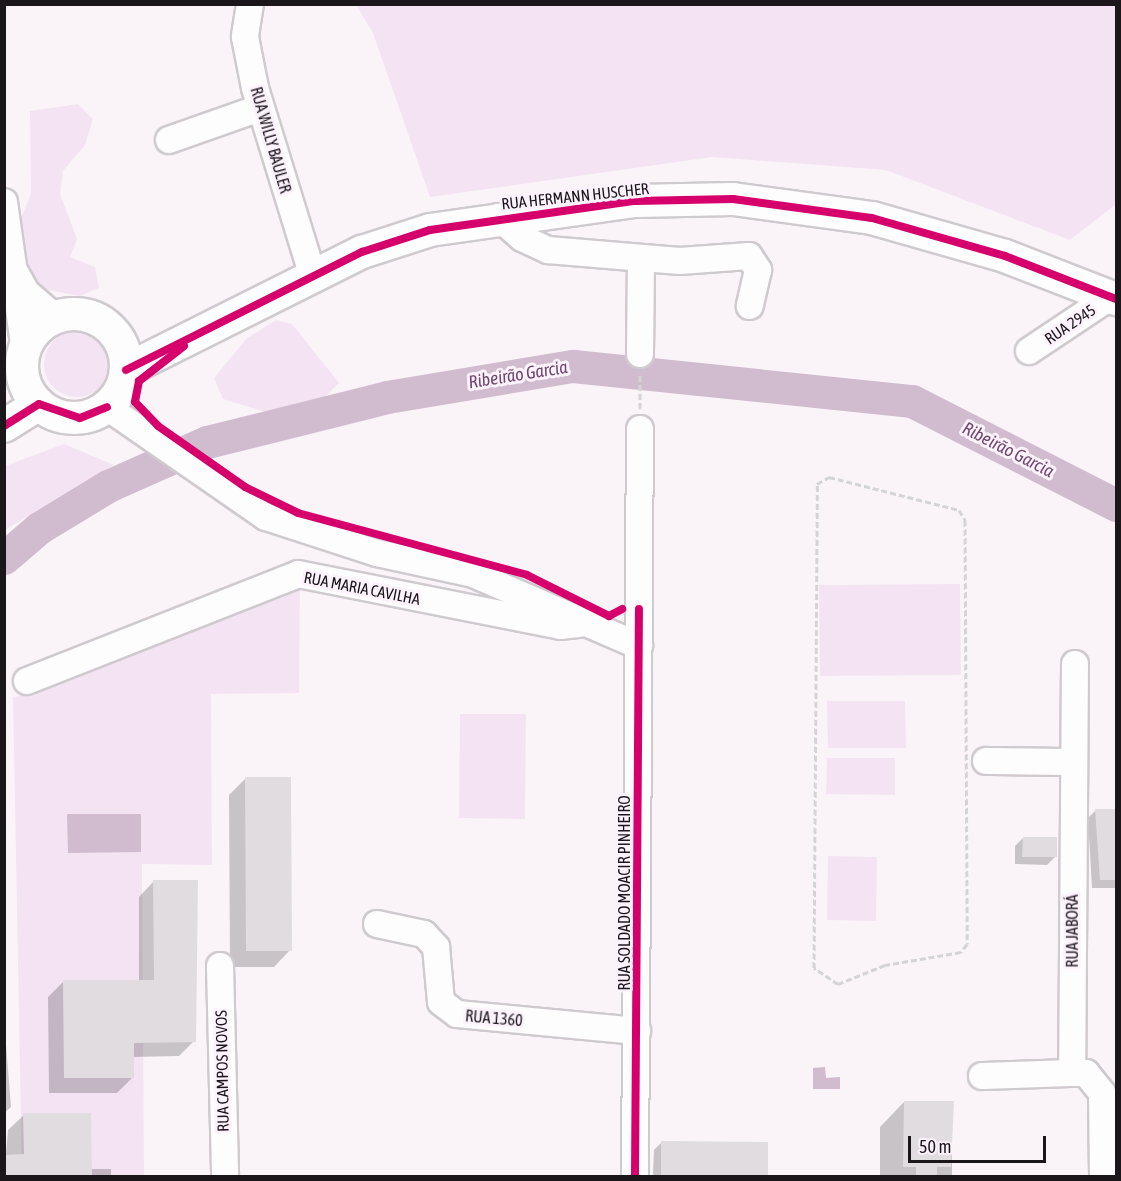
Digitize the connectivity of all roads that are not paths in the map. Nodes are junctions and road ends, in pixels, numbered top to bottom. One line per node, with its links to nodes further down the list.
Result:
1 (250, 4): 2 (street, RUA WILLY BAULER)
2 (261, 108): 3 (street); 8 (street, RUA WILLY BAULER)
3 (169, 140)
4 (4, 202): 7 (street)
5 (498, 217): 6 (street); 8 (main road, RUA HERMANN HUSCHER); 9 (main road, RUA HERMANN HUSCHER)
6 (640, 258): 10 (street); 16 (street)
7 (13, 269): 11 (street); 14 (street)
8 (312, 273): 13 (main road, RUA HERMANN HUSCHER)
9 (1113, 298): 15 (street, RUA 2945)
10 (750, 306)
11 (55, 317): 12 (main road); 14 (main road)
12 (116, 334): 13 (main road, RUA HERMANN HUSCHER); 17 (main road)
13 (193, 335): 17 (main road, RUA HERMANN HUSCHER)
14 (25, 351): 18 (main road)
15 (1029, 351)
16 (640, 354)
17 (126, 370): 19 (main road)
18 (39, 404): 19 (main road); 20 (main road)
19 (107, 407): 22 (street)
20 (4, 426)
21 (640, 429): 23 (street, RUA SOLDADO MOACIR PINHEIRO)
22 (586, 623): 23 (street, RUA MARIA CAVILHA); 25 (street, RUA MARIA CAVILHA)
23 (639, 646): 30 (street, RUA SOLDADO MOACIR PINHEIRO)
24 (1075, 664): 27 (street, RUA JABORÁ)
25 (27, 681)
26 (986, 761): 27 (street)
27 (1072, 762): 31 (street, RUA JABORÁ)
28 (377, 924): 30 (street, RUA 1360)
29 (220, 966): 33 (street, RUA CAMPOS NOVOS)
30 (637, 1031): 34 (street, RUA SOLDADO MOACIR PINHEIRO)
31 (1072, 1073): 32 (street); 35 (street)
32 (982, 1076)
33 (225, 1176)
34 (635, 1176)
35 (1103, 1176)

